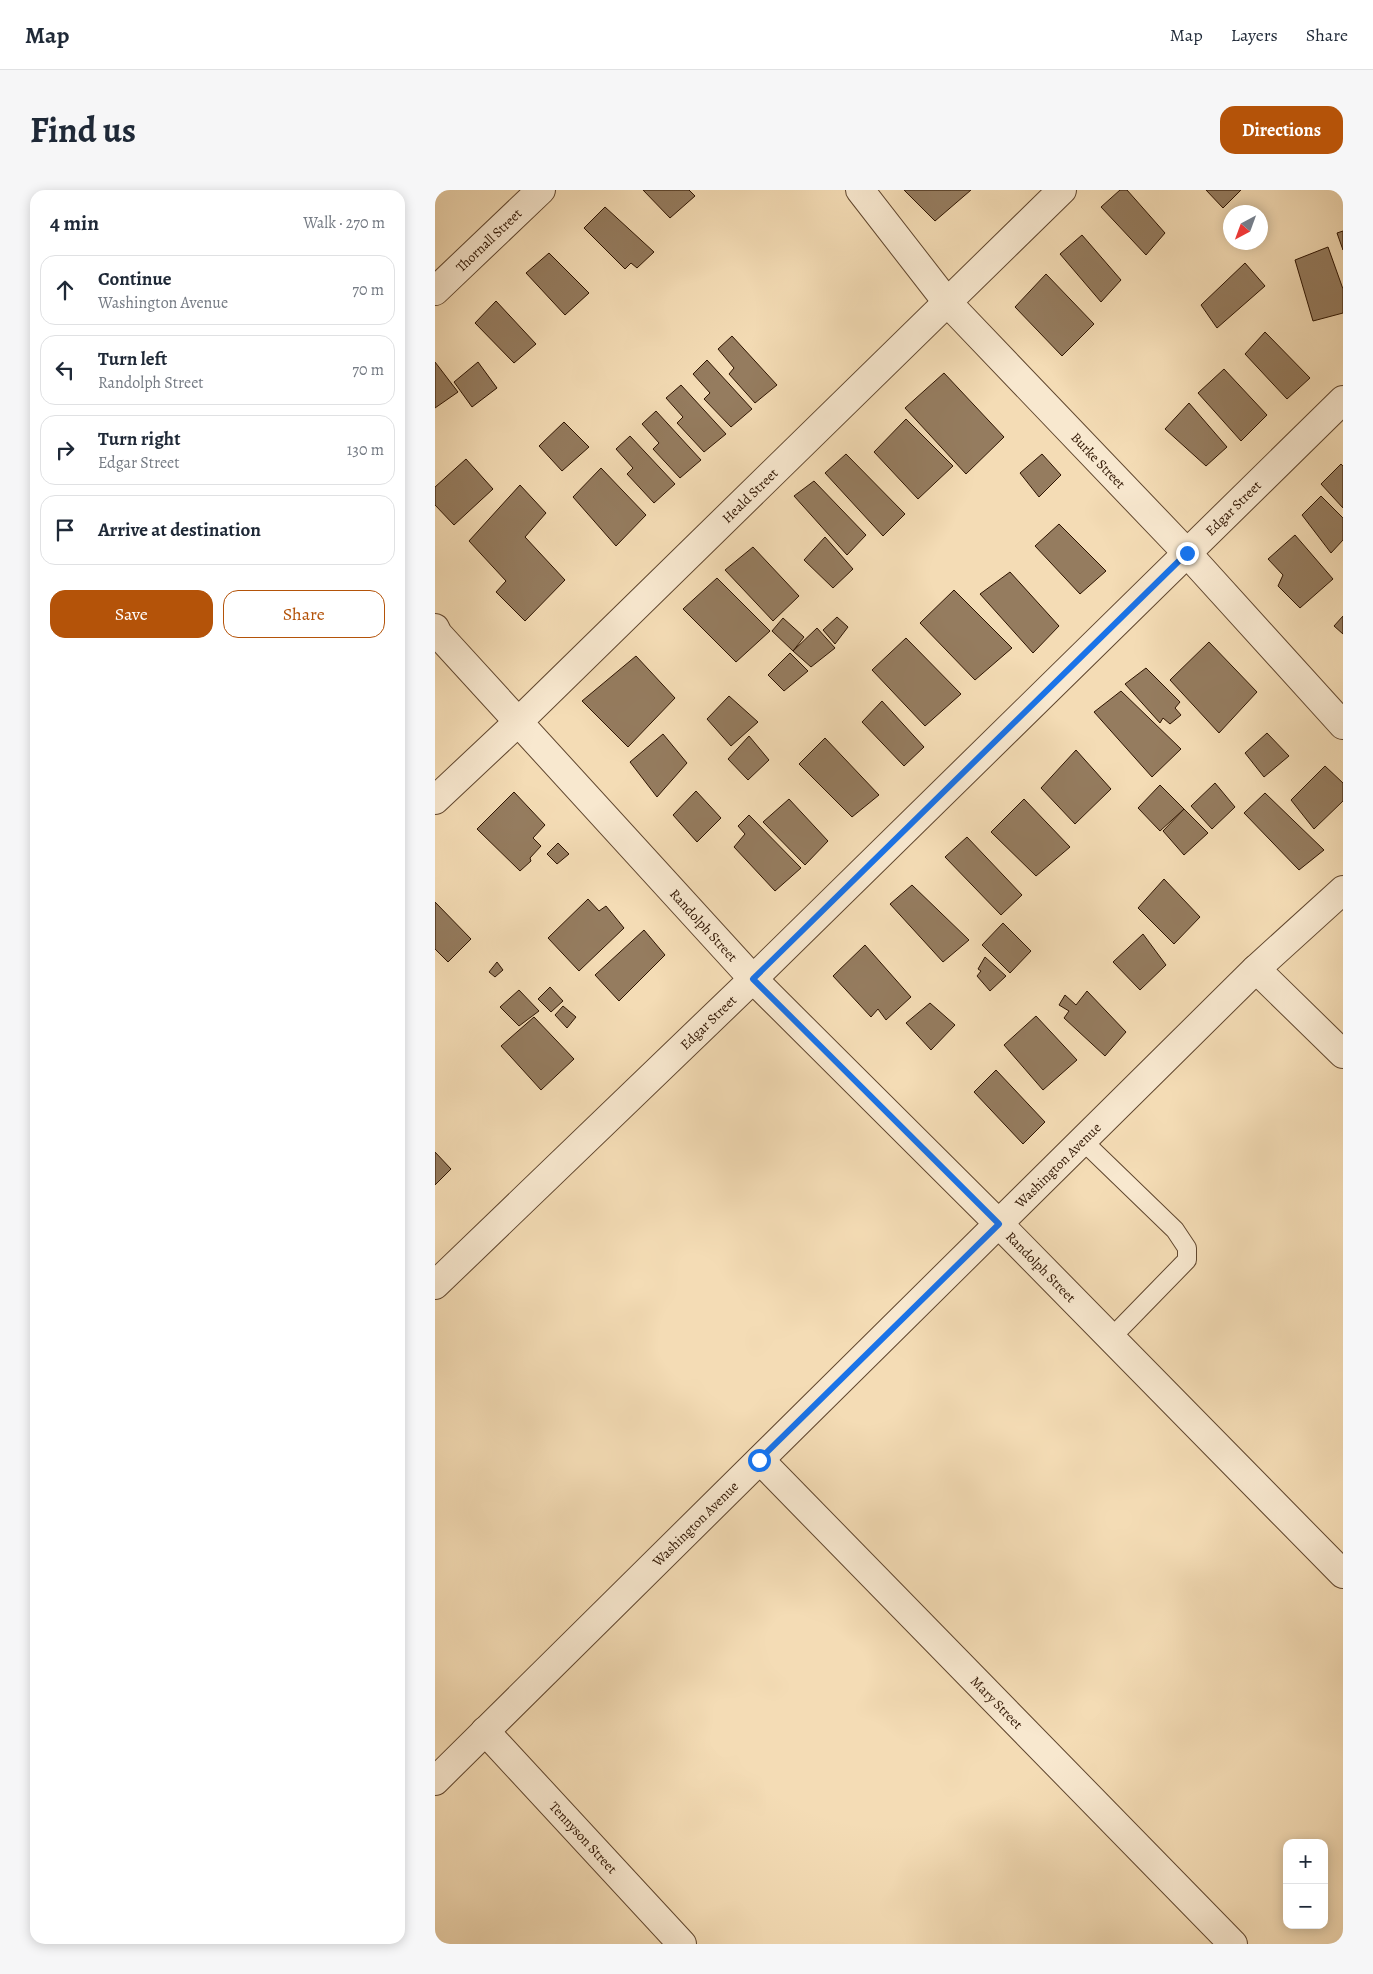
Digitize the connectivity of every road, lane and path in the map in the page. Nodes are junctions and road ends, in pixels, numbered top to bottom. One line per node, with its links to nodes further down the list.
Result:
1 (541, 190): 4 (street, Thornall Street)
2 (860, 190): 5 (street, Burke Street)
3 (1062, 190): 5 (street, Heald Street)
4 (435, 291)
5 (947, 302): 7 (street, Burke Street); 9 (street, Heald Street)
6 (1343, 400): 7 (street, Edgar Street)
7 (1187, 553): 10 (street, Burke Street); 14 (street, Edgar Street)
8 (435, 628): 9 (street, Randolph Street)
9 (517, 723): 11 (street, Heald Street); 14 (street, Randolph Street)
10 (1343, 725)
11 (435, 800)
12 (1343, 890): 13 (street, Washington Avenue)
13 (1257, 969): 15 (street); 16 (street, Washington Avenue)
14 (753, 979): 17 (street, Randolph Street); 18 (street, Edgar Street)
15 (1343, 1054)
16 (1083, 1141): 17 (street, Washington Avenue); 19 (lane)
17 (999, 1224): 19 (street, Randolph Street); 20 (street, Washington Avenue)
18 (435, 1285)
19 (1111, 1338): 21 (street, Randolph Street)
20 (759, 1460): 22 (street, Washington Avenue); 25 (street, Mary Street)
21 (1343, 1574)
22 (485, 1731): 23 (street, Washington Avenue); 24 (street, Tennyson Street)
23 (435, 1780)
24 (682, 1944)
25 (1233, 1944)

